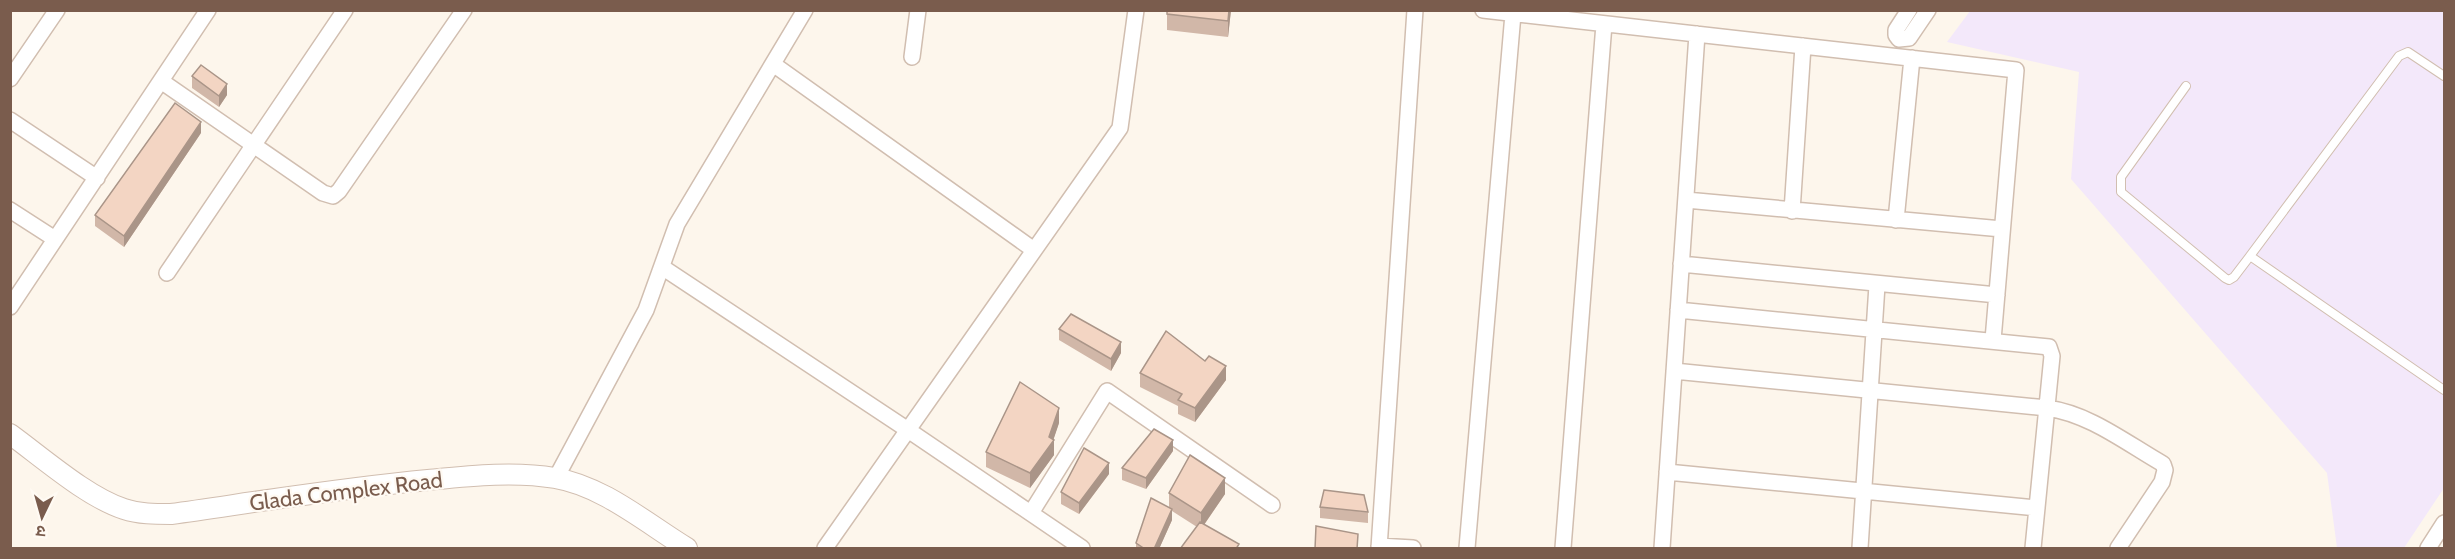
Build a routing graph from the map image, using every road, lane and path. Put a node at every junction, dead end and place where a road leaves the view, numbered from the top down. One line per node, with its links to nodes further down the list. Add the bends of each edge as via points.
1 (208, 10): 23 (street)
2 (345, 10): 26 (street)
3 (464, 10): 26 (street, via 333,196)
4 (805, 10): 20 (street)
5 (918, 10): 18 (street)
6 (1136, 10): 34 (street, via 1120,128)
7 (1415, 10): 58 (street)
8 (1483, 10): 12 (street)
9 (1909, 10): 15 (street, via 1896,30)
10 (1928, 10): 15 (street, via 1908,38)
11 (57, 11): 22 (street)
12 (1513, 14): 13 (street); 63 (street)
13 (1604, 24): 14 (street); 64 (street)
14 (1697, 34): 16 (street); 28 (street)
15 (1899, 39): 17 (street)
16 (1803, 46): 17 (street); 30 (street)
17 (1888, 55): 19 (street)
18 (912, 57)
19 (1912, 58): 31 (street); 32 (street, via 2016,70)
20 (773, 64): 34 (street); 37 (street, via 677,224)
21 (2445, 76): 35 (lane, via 2413,54 2403,52)
22 (10, 79)
23 (161, 81): 26 (street); 27 (street)
24 (2186, 86): 35 (lane, via 2121,177 2121,192 2225,278 2234,277)
25 (10, 120): 27 (street)
26 (254, 145): 38 (street)
27 (97, 177): 33 (street)
28 (1686, 200): 30 (street); 36 (street)
29 (10, 210): 33 (street)
30 (1792, 212): 31 (street)
31 (1896, 220): 32 (street)
32 (2002, 229): 40 (street)
33 (55, 240): 41 (street)
34 (1034, 250): 49 (street)
35 (2250, 256): 47 (lane)
36 (1681, 264): 39 (street); 42 (street)
37 (662, 267): 49 (street); 52 (street, via 646,310)
38 (167, 273)
39 (1877, 285): 40 (street); 43 (street)
40 (1997, 295): 44 (street)
41 (10, 307)
42 (1678, 310): 43 (street); 45 (street)
43 (1874, 329): 44 (street); 46 (street)
44 (1993, 340): 48 (street, via 2049,347 2052,356)
45 (1674, 371): 46 (street); 51 (street)
46 (1870, 390): 48 (street); 53 (street)
47 (2445, 390)
48 (2047, 408): 55 (street); 68 (street, via 2081,416 2163,464 2162,482)
49 (908, 430): 56 (street); 60 (street)
50 (10, 434): 52 (street, Glada Complex Road, via 104,500 145,513 171,514 465,477)
51 (1667, 472): 53 (street); 65 (street)
52 (556, 478): 59 (street, Glada Complex Road, via 620,505)
53 (1864, 490): 55 (street); 66 (street)
54 (1272, 505): 56 (street, via 1107,391)
55 (2037, 508): 67 (street)
56 (1030, 513): 61 (street)
57 (2445, 523): 69 (street)
58 (1379, 547): 62 (street)
59 (687, 549)
60 (825, 549)
61 (1082, 549)
62 (1413, 549)
63 (1467, 549)
64 (1563, 549)
65 (1662, 549)
66 (1860, 549)
67 (2033, 549)
68 (2118, 549)
69 (2428, 549)

